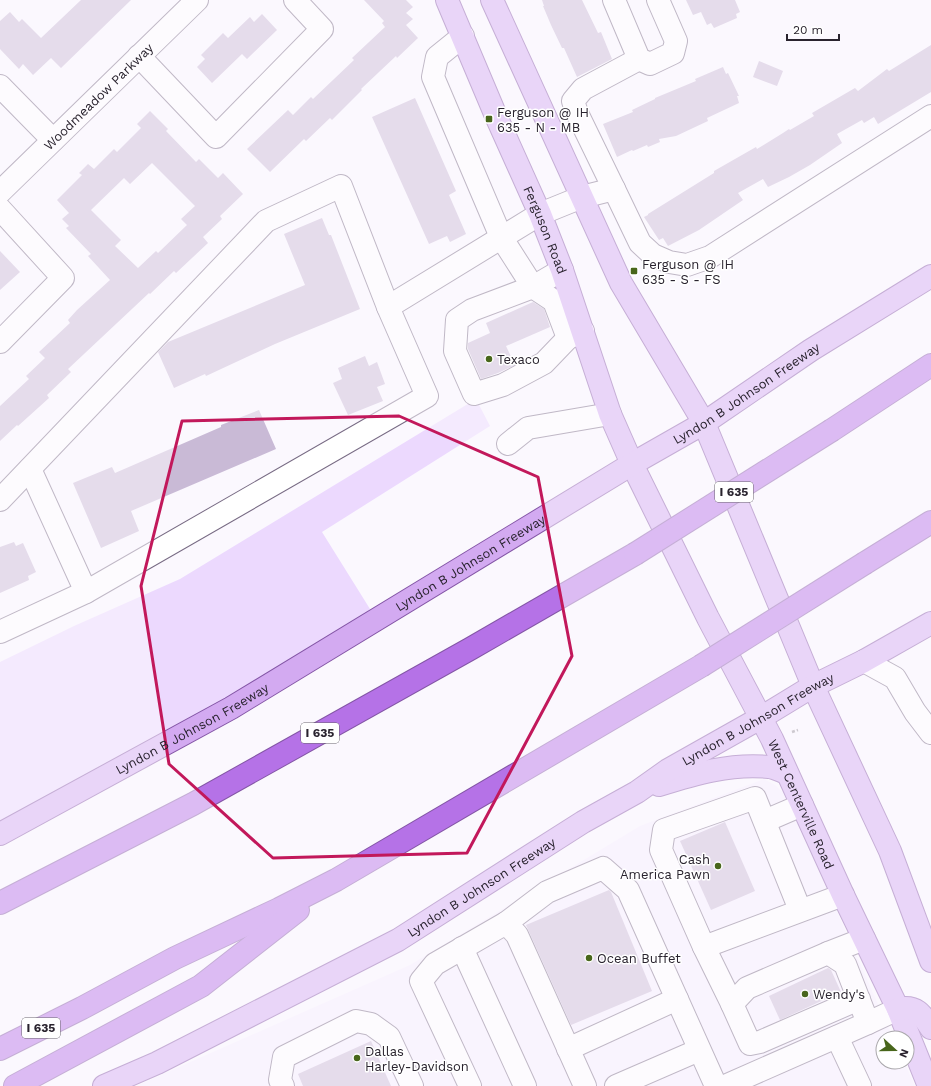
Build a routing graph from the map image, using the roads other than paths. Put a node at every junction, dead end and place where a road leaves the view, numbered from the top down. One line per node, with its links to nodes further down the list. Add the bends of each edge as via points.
1 (295, 0): 8 (street, via 322,29 216,137)
2 (447, 0): 7 (main road, Ferguson Road)
3 (492, 0): 15 (main road)
4 (614, 0): 9 (street)
5 (658, 0): 9 (street, via 676,41 673,53 650,64)
6 (194, 1): 8 (street, Woodmeadow Parkway)
7 (463, 36): 17 (main road, Ferguson Road); 18 (street, via 437,57 433,77)
8 (139, 56): 12 (street, Woodmeadow Parkway)
9 (639, 59): 13 (street, via 583,89 573,101)
10 (0, 86): 12 (street)
11 (931, 116): 13 (street, via 710,257 687,265 669,262 653,255 640,243)
12 (53, 140): 14 (street, Woodmeadow Parkway)
13 (614, 189): 15 (street)
14 (0, 192)
15 (582, 198): 17 (street); 27 (main road, via 622,283)
16 (0, 209): 24 (street, via 63,278)
17 (540, 214): 18 (street); 19 (main road, Ferguson Road)
18 (501, 237): 21 (street); 22 (street)
19 (562, 270): 21 (street); 23 (main road, Ferguson Road)
20 (931, 276): 27 (main road, Lyndon B Johnson Freeway, via 811,350)
21 (533, 288): 23 (street, via 554,301); 23 (street, via 472,310 458,320 456,351 474,394 504,385 544,363)
22 (388, 307): 30 (street, via 341,186 266,221); 33 (street, via 427,396)
23 (576, 335): 26 (main road, Ferguson Road)
24 (0, 342)
25 (931, 365): 47 (highway, I 635, bridge, via 635,554 470,650 193,804)
26 (610, 414): 28 (street, via 528,428); 29 (main road, Ferguson Road)
27 (704, 423): 29 (main road, Lyndon B Johnson Freeway); 37 (main road)
28 (508, 444)
29 (632, 464): 38 (main road, West Centerville Road, via 708,618); 44 (main road, Lyndon B Johnson Freeway, via 231,708)
30 (30, 469): 31 (street); 33 (street)
31 (0, 500)
32 (931, 522): 45 (highway, I 635, bridge, via 701,666)
33 (86, 592): 35 (street)
34 (931, 623): 36 (main road, Lyndon B Johnson Freeway)
35 (0, 632)
36 (864, 661): 37 (main road, Lyndon B Johnson Freeway); 39 (street, via 895,678)
37 (814, 686): 38 (main road, Lyndon B Johnson Freeway); 54 (main road, via 890,851)
38 (762, 717): 40 (main road, West Centerville Road); 41 (main road, Lyndon B Johnson Freeway, via 668,770)
39 (931, 733)
40 (787, 773): 41 (main road, via 770,767 736,766 700,773); 42 (main road, West Centerville Road)
41 (637, 792): 69 (main road, Lyndon B Johnson Freeway, via 583,822 398,940 157,1063)
42 (802, 805): 43 (street); 46 (main road, West Centerville Road)
43 (765, 821): 48 (street); 51 (street, via 755,798 664,830 661,850)
44 (0, 834)
45 (336, 880): 64 (highway, I 635, via 175,958); 68 (highway, via 201,986)
46 (843, 895): 48 (street); 50 (main road, West Centerville Road)
47 (0, 903)
48 (800, 910): 51 (street)
49 (506, 923): 52 (street); 55 (street, via 547,892 603,868 628,890); 65 (street, via 517,935)
50 (864, 939): 53 (street); 59 (main road, West Centerville Road)
51 (704, 947): 57 (street)
52 (462, 948): 72 (street, via 435,964 421,981); 73 (street)
53 (828, 953): 56 (street, via 845,964); 57 (street, via 746,988)
54 (931, 961)
55 (677, 999): 65 (street); 66 (street)
56 (859, 999): 58 (street); 60 (street)
57 (732, 1004): 63 (street)
58 (836, 1009): 62 (street); 63 (street)
59 (898, 1009): 60 (street); 61 (main road, via 911,1009 921,1013); 79 (main road, West Centerville Road)
60 (868, 1023): 62 (street)
61 (931, 1028)
62 (841, 1035): 67 (street); 78 (street)
63 (750, 1044): 67 (street)
64 (0, 1049)
65 (568, 1049): 74 (street)
66 (699, 1050): 75 (street); 76 (street)
67 (754, 1077): 77 (street)
68 (15, 1086)
69 (104, 1086)
70 (283, 1086): 71 (street, via 280,1080 284,1057 356,1021 371,1024 389,1037)
71 (412, 1086)
72 (470, 1086)
73 (525, 1086)
74 (585, 1086)
75 (616, 1086)
76 (716, 1086)
77 (725, 1086)
78 (860, 1086)
79 (929, 1086)

